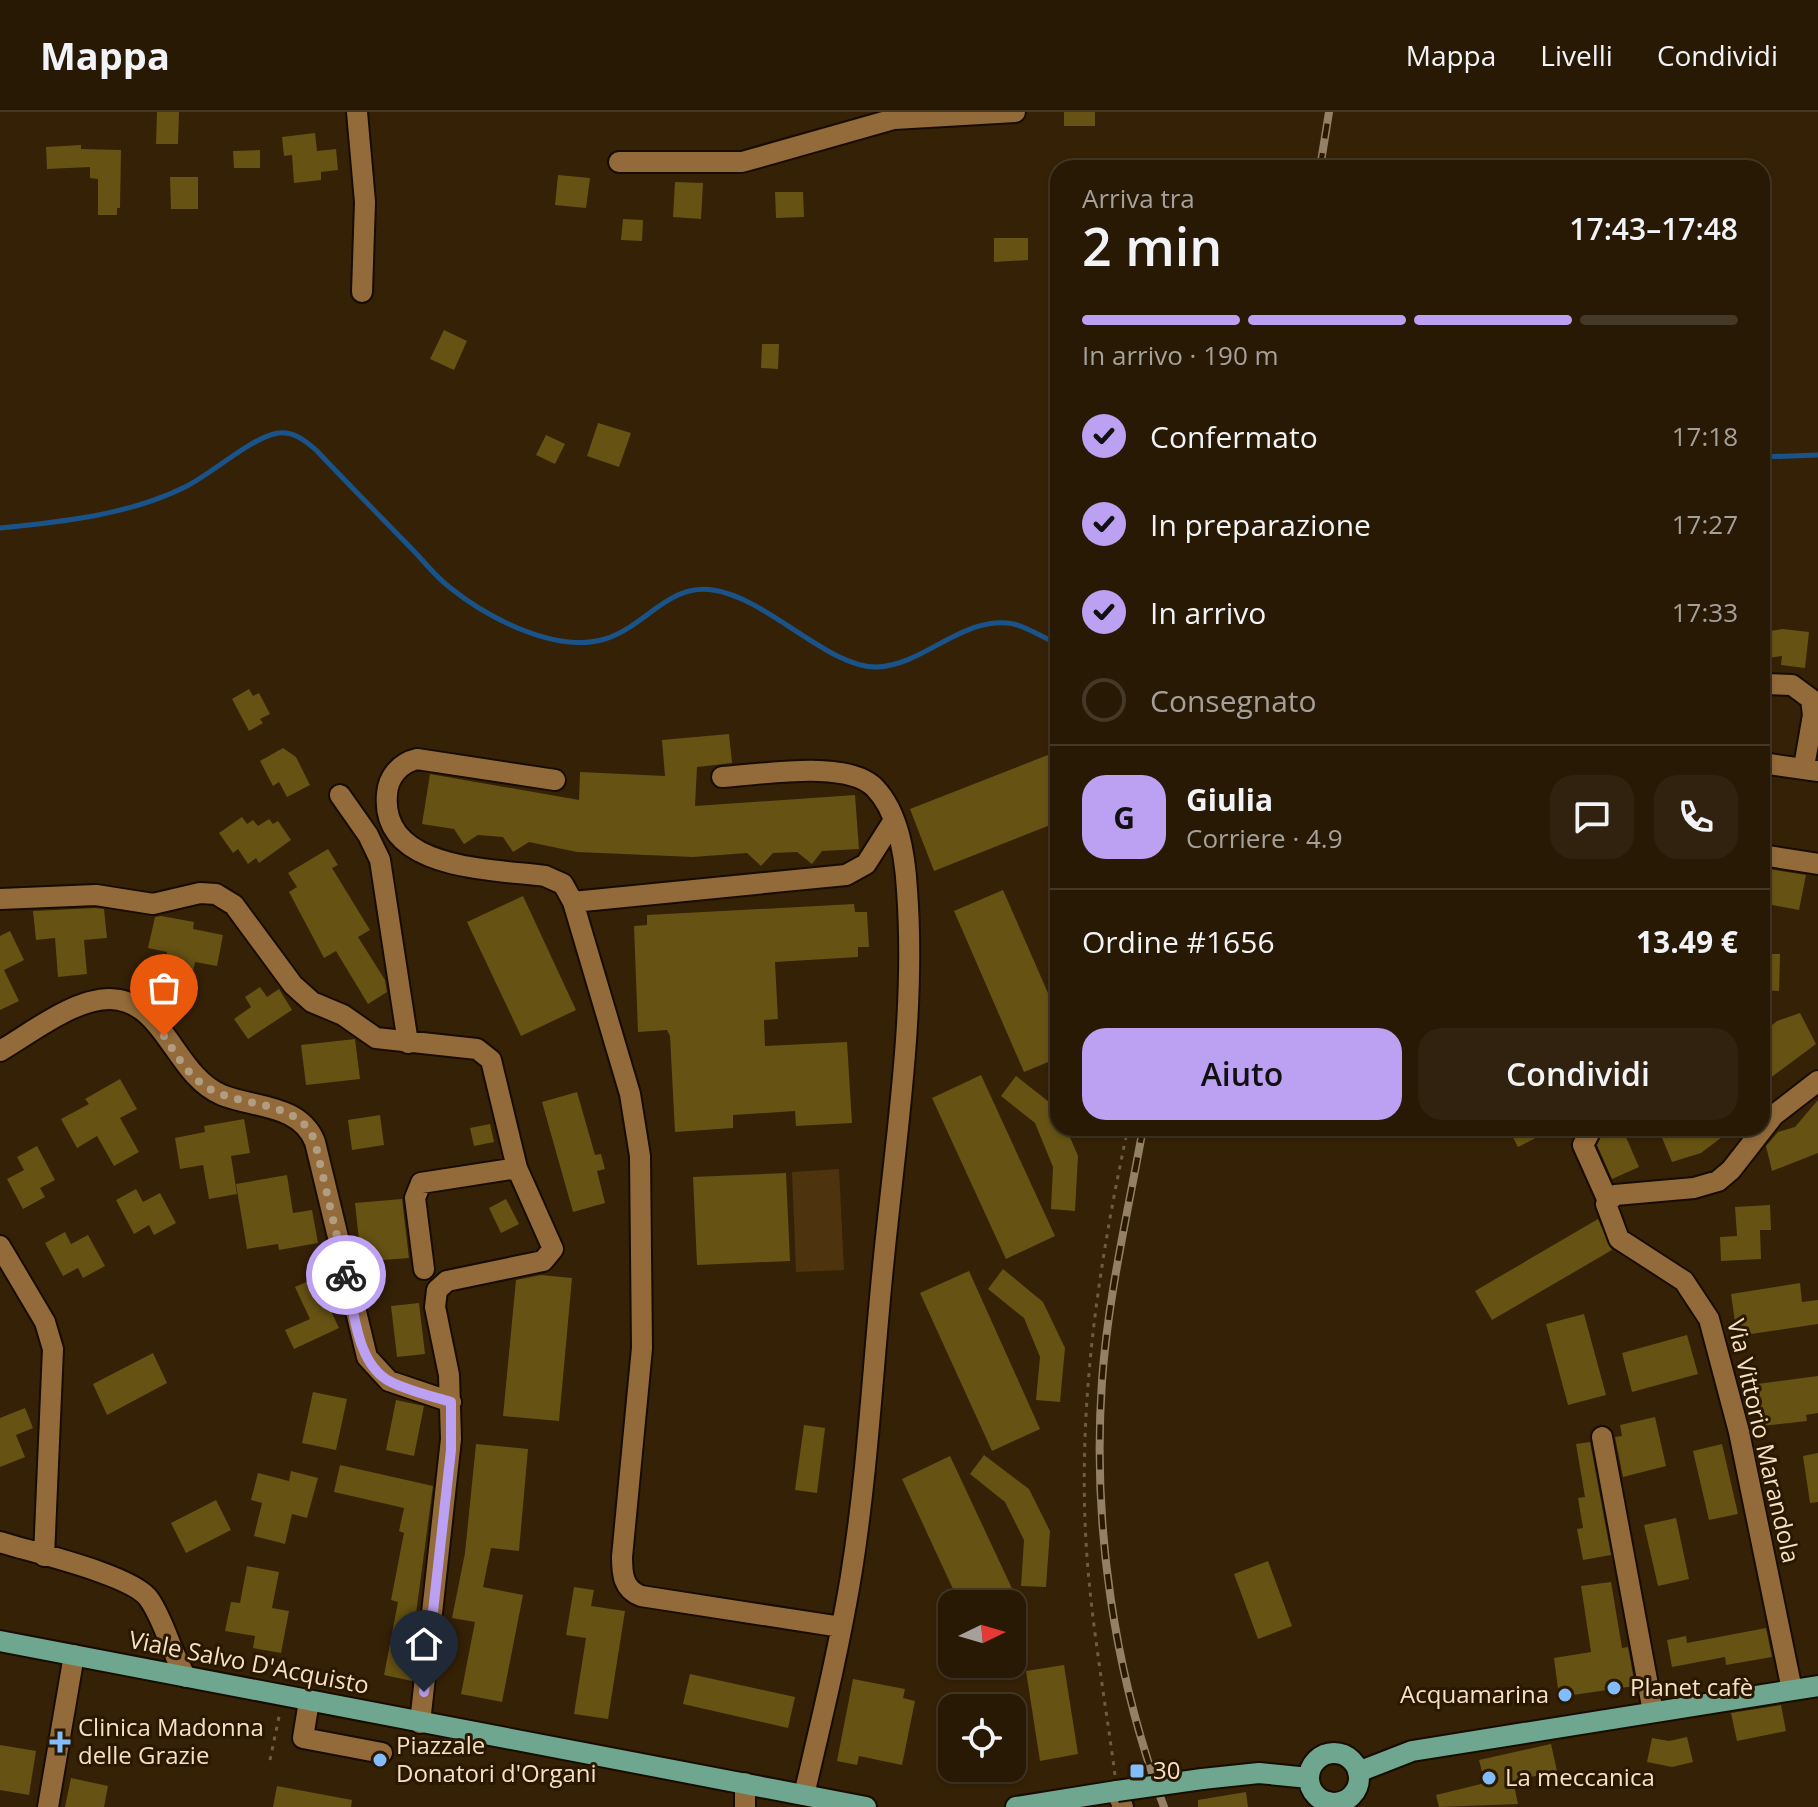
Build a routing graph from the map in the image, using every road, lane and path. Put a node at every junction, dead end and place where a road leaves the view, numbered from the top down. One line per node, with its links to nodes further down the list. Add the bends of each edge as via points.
1 (357, 112): 4 (street, via 365,202)
2 (1015, 112): 3 (street, via 878,122 752,161)
3 (619, 162)
4 (362, 292)
5 (1770, 684): 7 (street, via 1792,685 1811,699)
6 (1770, 764): 7 (street)
7 (1811, 769)
8 (722, 777): 11 (street, via 852,775 878,791)
9 (555, 780): 15 (street, via 417,759 392,777 387,808 402,839 429,858 545,876 563,884)
10 (340, 795): 16 (street, via 380,860)
11 (894, 820): 15 (street, via 866,864 846,875); 31 (street, via 907,892 904,1045 858,1529)
12 (1770, 856): 13 (street)
13 (1818, 864)
14 (0, 899): 16 (street, via 96,895 153,904 216,894 238,909 304,996 371,1036)
15 (573, 902): 31 (street, via 630,1094 640,1156 642,1348 624,1579 641,1596)
16 (408, 1043): 23 (street, via 477,1049 488,1056)
17 (0, 1051): 27 (street, via 76,1008 122,1001 151,1017 204,1085 297,1119 314,1138 370,1362 392,1383)
18 (1818, 1081): 19 (street)
19 (1770, 1120)
20 (1127, 1136): 47 (path, via 1095,1317 1084,1461 1089,1578)
21 (1588, 1136): 24 (street, Via Vittorio Marandola, via 1583,1145)
22 (1757, 1136): 24 (street, via 1722,1179 1694,1188 1619,1194)
23 (517, 1168): 26 (street, via 421,1183 415,1198); 27 (street, via 553,1249 543,1261 447,1281 437,1290 435,1307)
24 (1608, 1201): 36 (street, Via Vittorio Marandola, via 1619,1239 1684,1281 1709,1319 1739,1432)
25 (0, 1246): 30 (street, via 45,1322 53,1349)
26 (424, 1269)
27 (451, 1402): 39 (street, via 451,1450)
28 (1602, 1437): 38 (street)
29 (0, 1542): 30 (street)
30 (44, 1556): 34 (street, via 122,1580 145,1594)
31 (841, 1627): 46 (street)
32 (0, 1641): 33 (main road, Viale Salvo D'Acquisto)
33 (74, 1655): 34 (main road, Viale Salvo D'Acquisto); 49 (street)
34 (186, 1677): 37 (main road, Viale Salvo D'Acquisto)
35 (1818, 1686): 36 (main road)
36 (1792, 1690): 38 (main road)
37 (309, 1701): 39 (main road, Viale Salvo D'Acquisto); 41 (street, via 303,1738)
38 (1653, 1712): 43 (main road, via 1412,1751)
39 (420, 1723): 45 (main road, Viale Salvo D'Acquisto)
40 (276, 1729): 42 (path)
41 (382, 1753)
42 (270, 1760)
43 (1358, 1772): 44 (main road, via 1346,1756 1331,1753 1317,1760); 48 (main road, via 1351,1797)
44 (1309, 1778): 47 (main road, bridge, via 1259,1773 1202,1779); 48 (main road)
45 (745, 1783): 46 (main road, Viale Salvo D'Acquisto); 50 (street)
46 (804, 1795): 51 (main road, Viale Salvo D'Acquisto)
47 (1120, 1799): 52 (main road)
48 (1327, 1805)
49 (48, 1807)
50 (745, 1807)
51 (866, 1807)
52 (1016, 1807)

